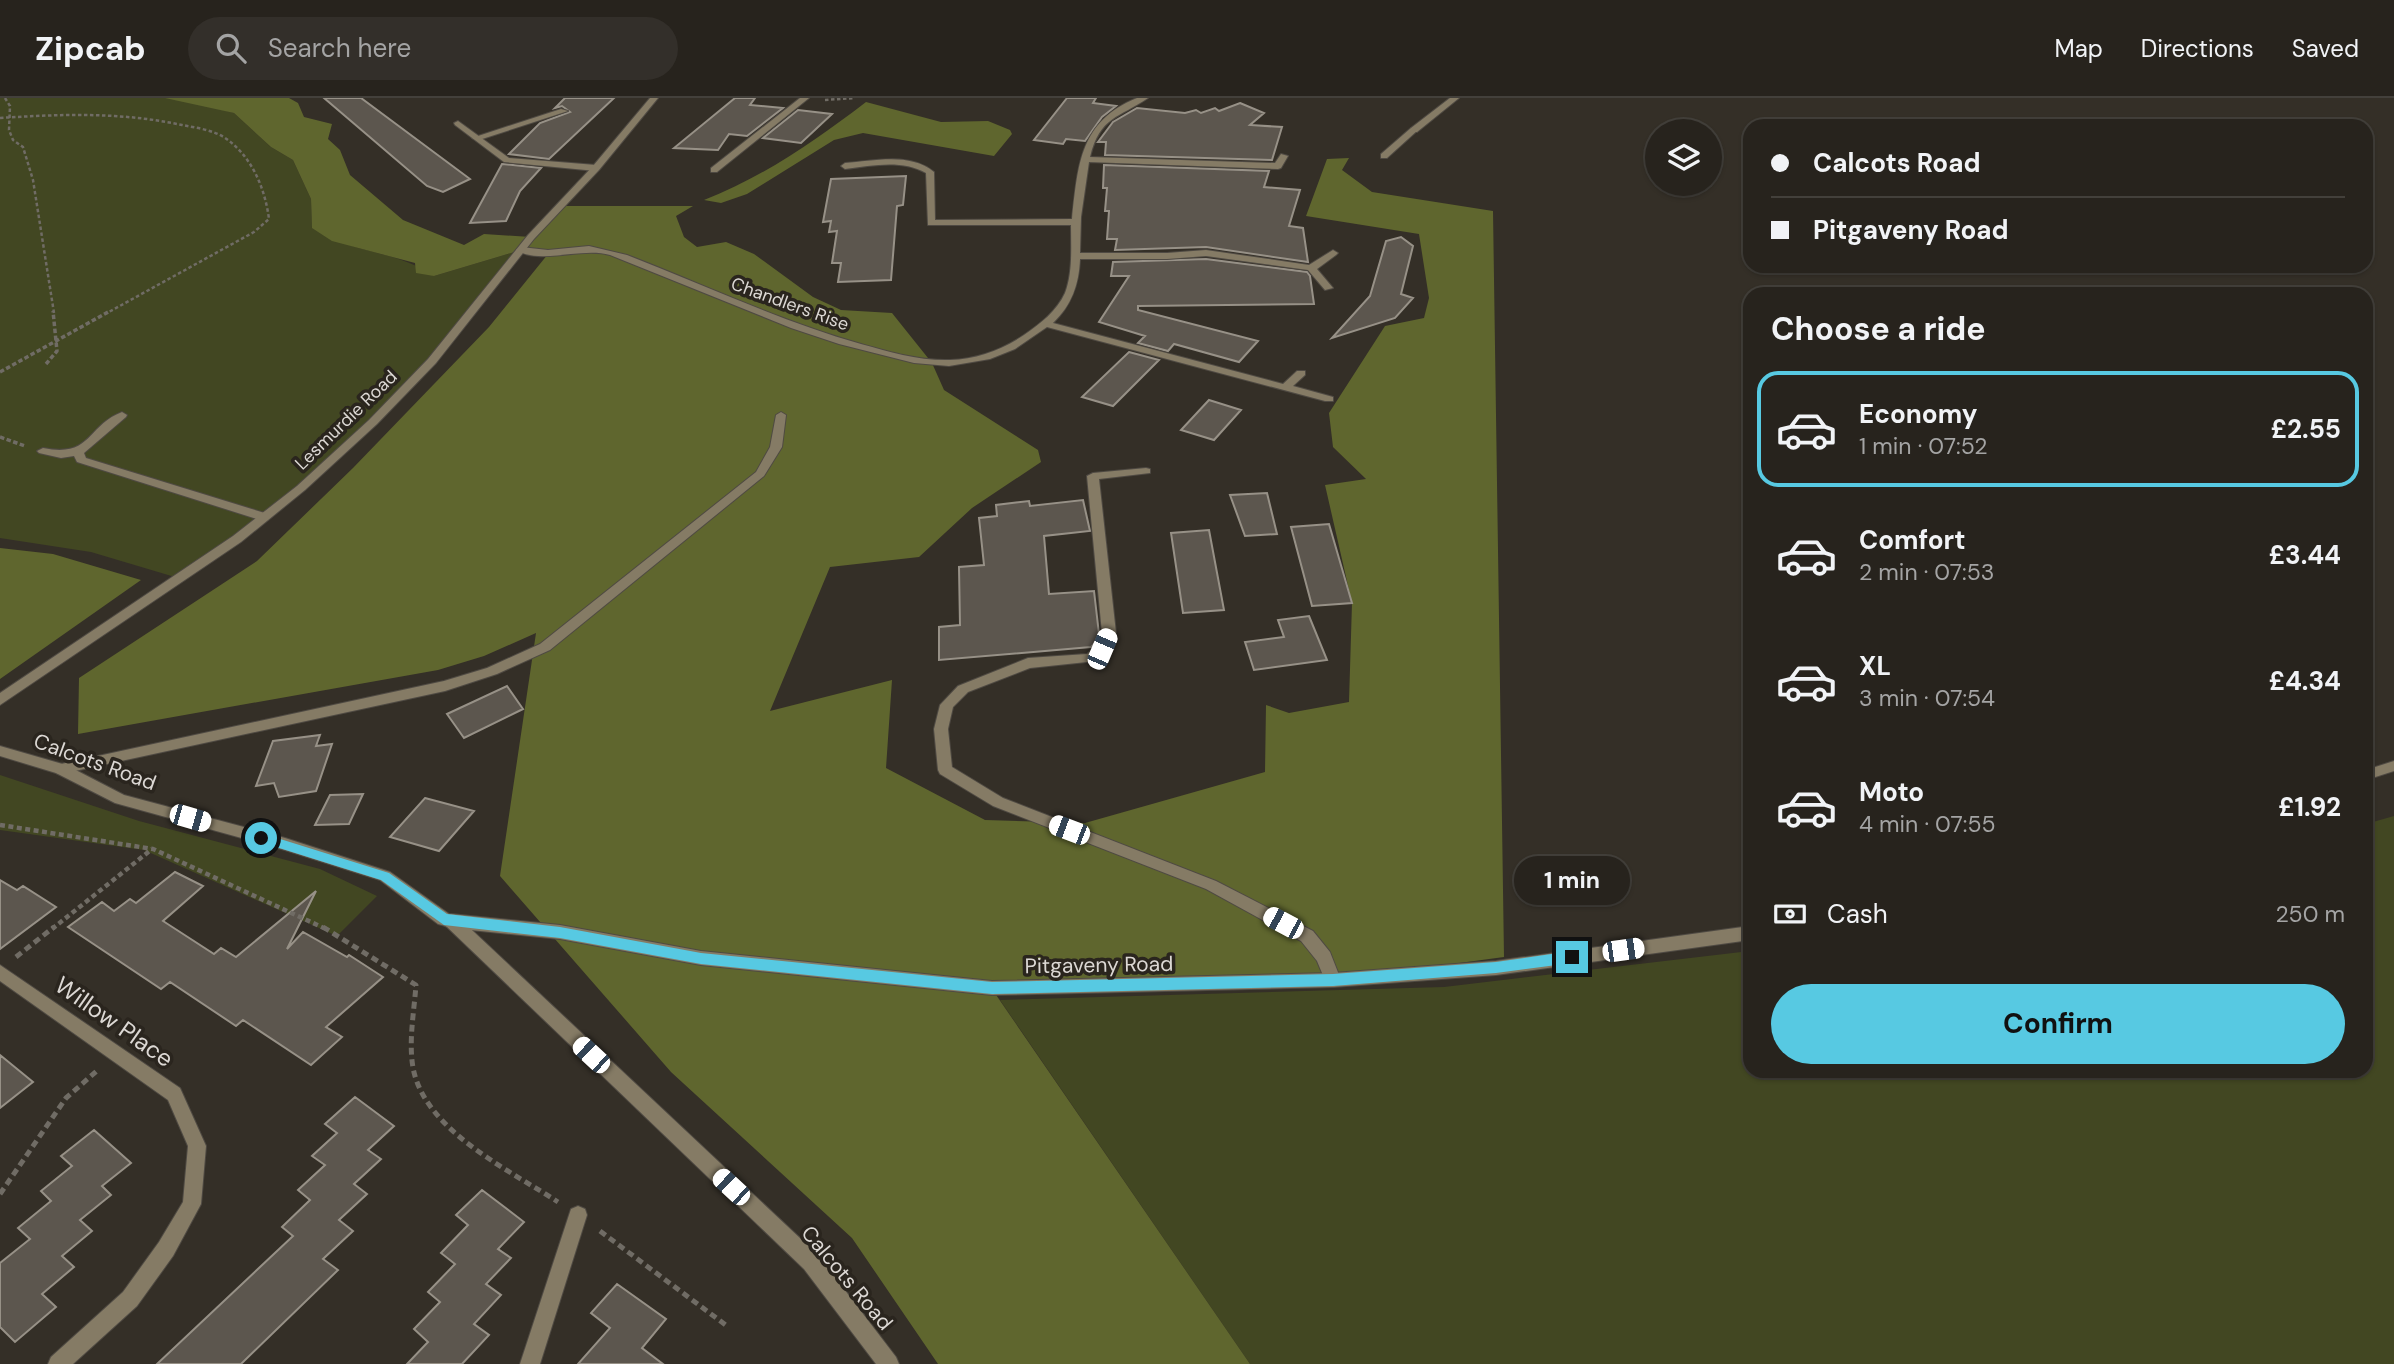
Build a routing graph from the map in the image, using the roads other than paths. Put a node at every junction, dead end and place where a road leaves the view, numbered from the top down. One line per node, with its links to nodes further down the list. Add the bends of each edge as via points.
1 (654, 98): 13 (street, Lesmurdie Road)
2 (804, 98): 14 (street)
3 (1144, 98): 10 (street, Chandlers Rise, via 1118,109 1098,126)
4 (1455, 98): 9 (street)
5 (564, 111): 7 (street)
6 (458, 123): 7 (street)
7 (476, 138): 13 (street, via 507,160)
8 (1284, 156): 12 (street)
9 (1384, 156)
10 (1085, 159): 12 (street); 16 (street, Chandlers Rise)
11 (845, 166): 16 (street, via 920,165 930,172 931,223)
12 (1278, 166): 15 (street)
13 (596, 168): 17 (street, Lesmurdie Road)
14 (714, 170)
15 (1284, 177)
16 (1076, 222): 19 (street, Chandlers Rise)
17 (521, 250): 22 (street, Chandlers Rise, via 594,249 778,321 852,345 932,363 992,355); 31 (street, Lesmurdie Road, via 415,378 364,430)
18 (1333, 253): 20 (street)
19 (1078, 256): 20 (street, via 1206,253); 22 (street, Chandlers Rise, via 1074,285)
20 (1311, 268): 21 (street)
21 (1328, 288)
22 (1046, 324): 24 (street)
23 (1301, 373): 24 (street)
24 (1286, 387): 25 (street)
25 (1329, 399)
26 (122, 415): 29 (street)
27 (781, 415): 35 (street, via 776,447 760,474 545,647 445,686)
28 (43, 451): 29 (street)
29 (78, 452): 31 (street, via 80,460)
30 (1146, 471): 40 (street, via 1093,476 1109,633 1102,649 1091,658 1028,663 963,689 947,705 941,729 945,770 998,802 1211,885 1307,936 1324,957)
31 (264, 517): 32 (street, Lesmurdie Road)
32 (0, 700)
33 (0, 751): 35 (street, Calcots Road)
34 (2394, 766): 36 (street)
35 (61, 769): 37 (street, Calcots Road, via 120,799 385,876)
36 (2373, 773)
37 (451, 921): 40 (street, Pitgaveny Road, via 560,932 701,958 992,988); 44 (street, Calcots Road, via 811,1262)
38 (1743, 934): 40 (street, Pitgaveny Road, via 1496,968)
39 (5, 966): 42 (street, Willow Place, via 174,1094 197,1146 192,1204 166,1249 130,1299)
40 (1333, 980)
41 (578, 1215): 43 (street)
42 (58, 1364)
43 (530, 1364)
44 (889, 1364)

